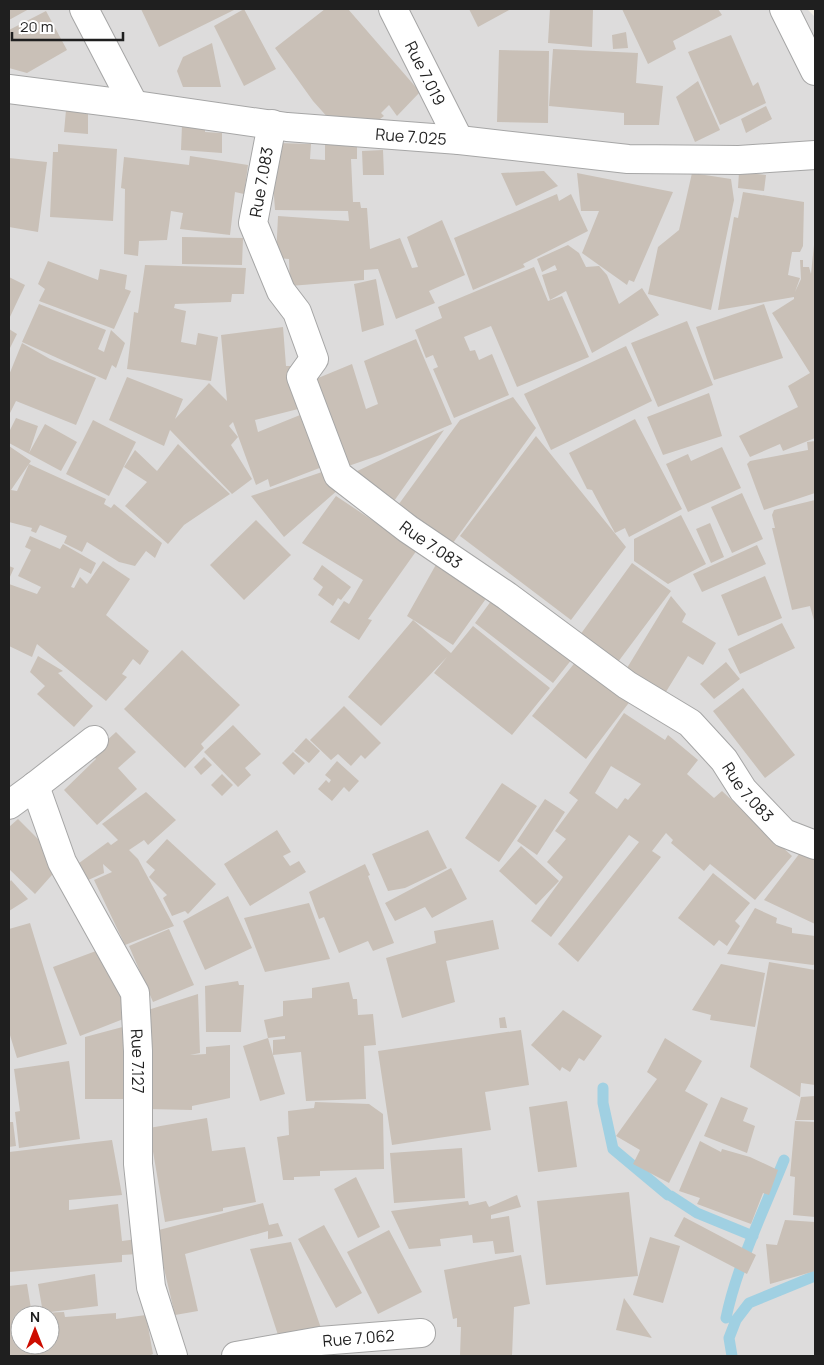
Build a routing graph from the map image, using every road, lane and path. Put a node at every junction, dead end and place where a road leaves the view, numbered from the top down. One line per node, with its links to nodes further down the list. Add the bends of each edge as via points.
1 (84, 9): 6 (street)
2 (393, 9): 8 (street, Rue 7.019)
3 (784, 9): 4 (street)
4 (815, 71)
5 (9, 89): 6 (street, Rue 7.025)
6 (134, 104): 7 (street, Rue 7.025)
7 (272, 124): 8 (street, Rue 7.025); 13 (street, Rue 7.083, via 253,223 281,291 297,312 314,359 301,377 338,476 627,685 690,723 784,834)
8 (459, 140): 9 (street, Rue 7.025, via 628,159 738,160)
9 (815, 155)
10 (94, 740): 11 (street)
11 (35, 786): 12 (street); 15 (street, Rue 7.127, via 62,862 135,992 138,1164 151,1287)
12 (9, 805)
13 (815, 845)
14 (422, 1333): 16 (street, Rue 7.062, via 320,1341)
15 (173, 1356)
16 (236, 1356)

